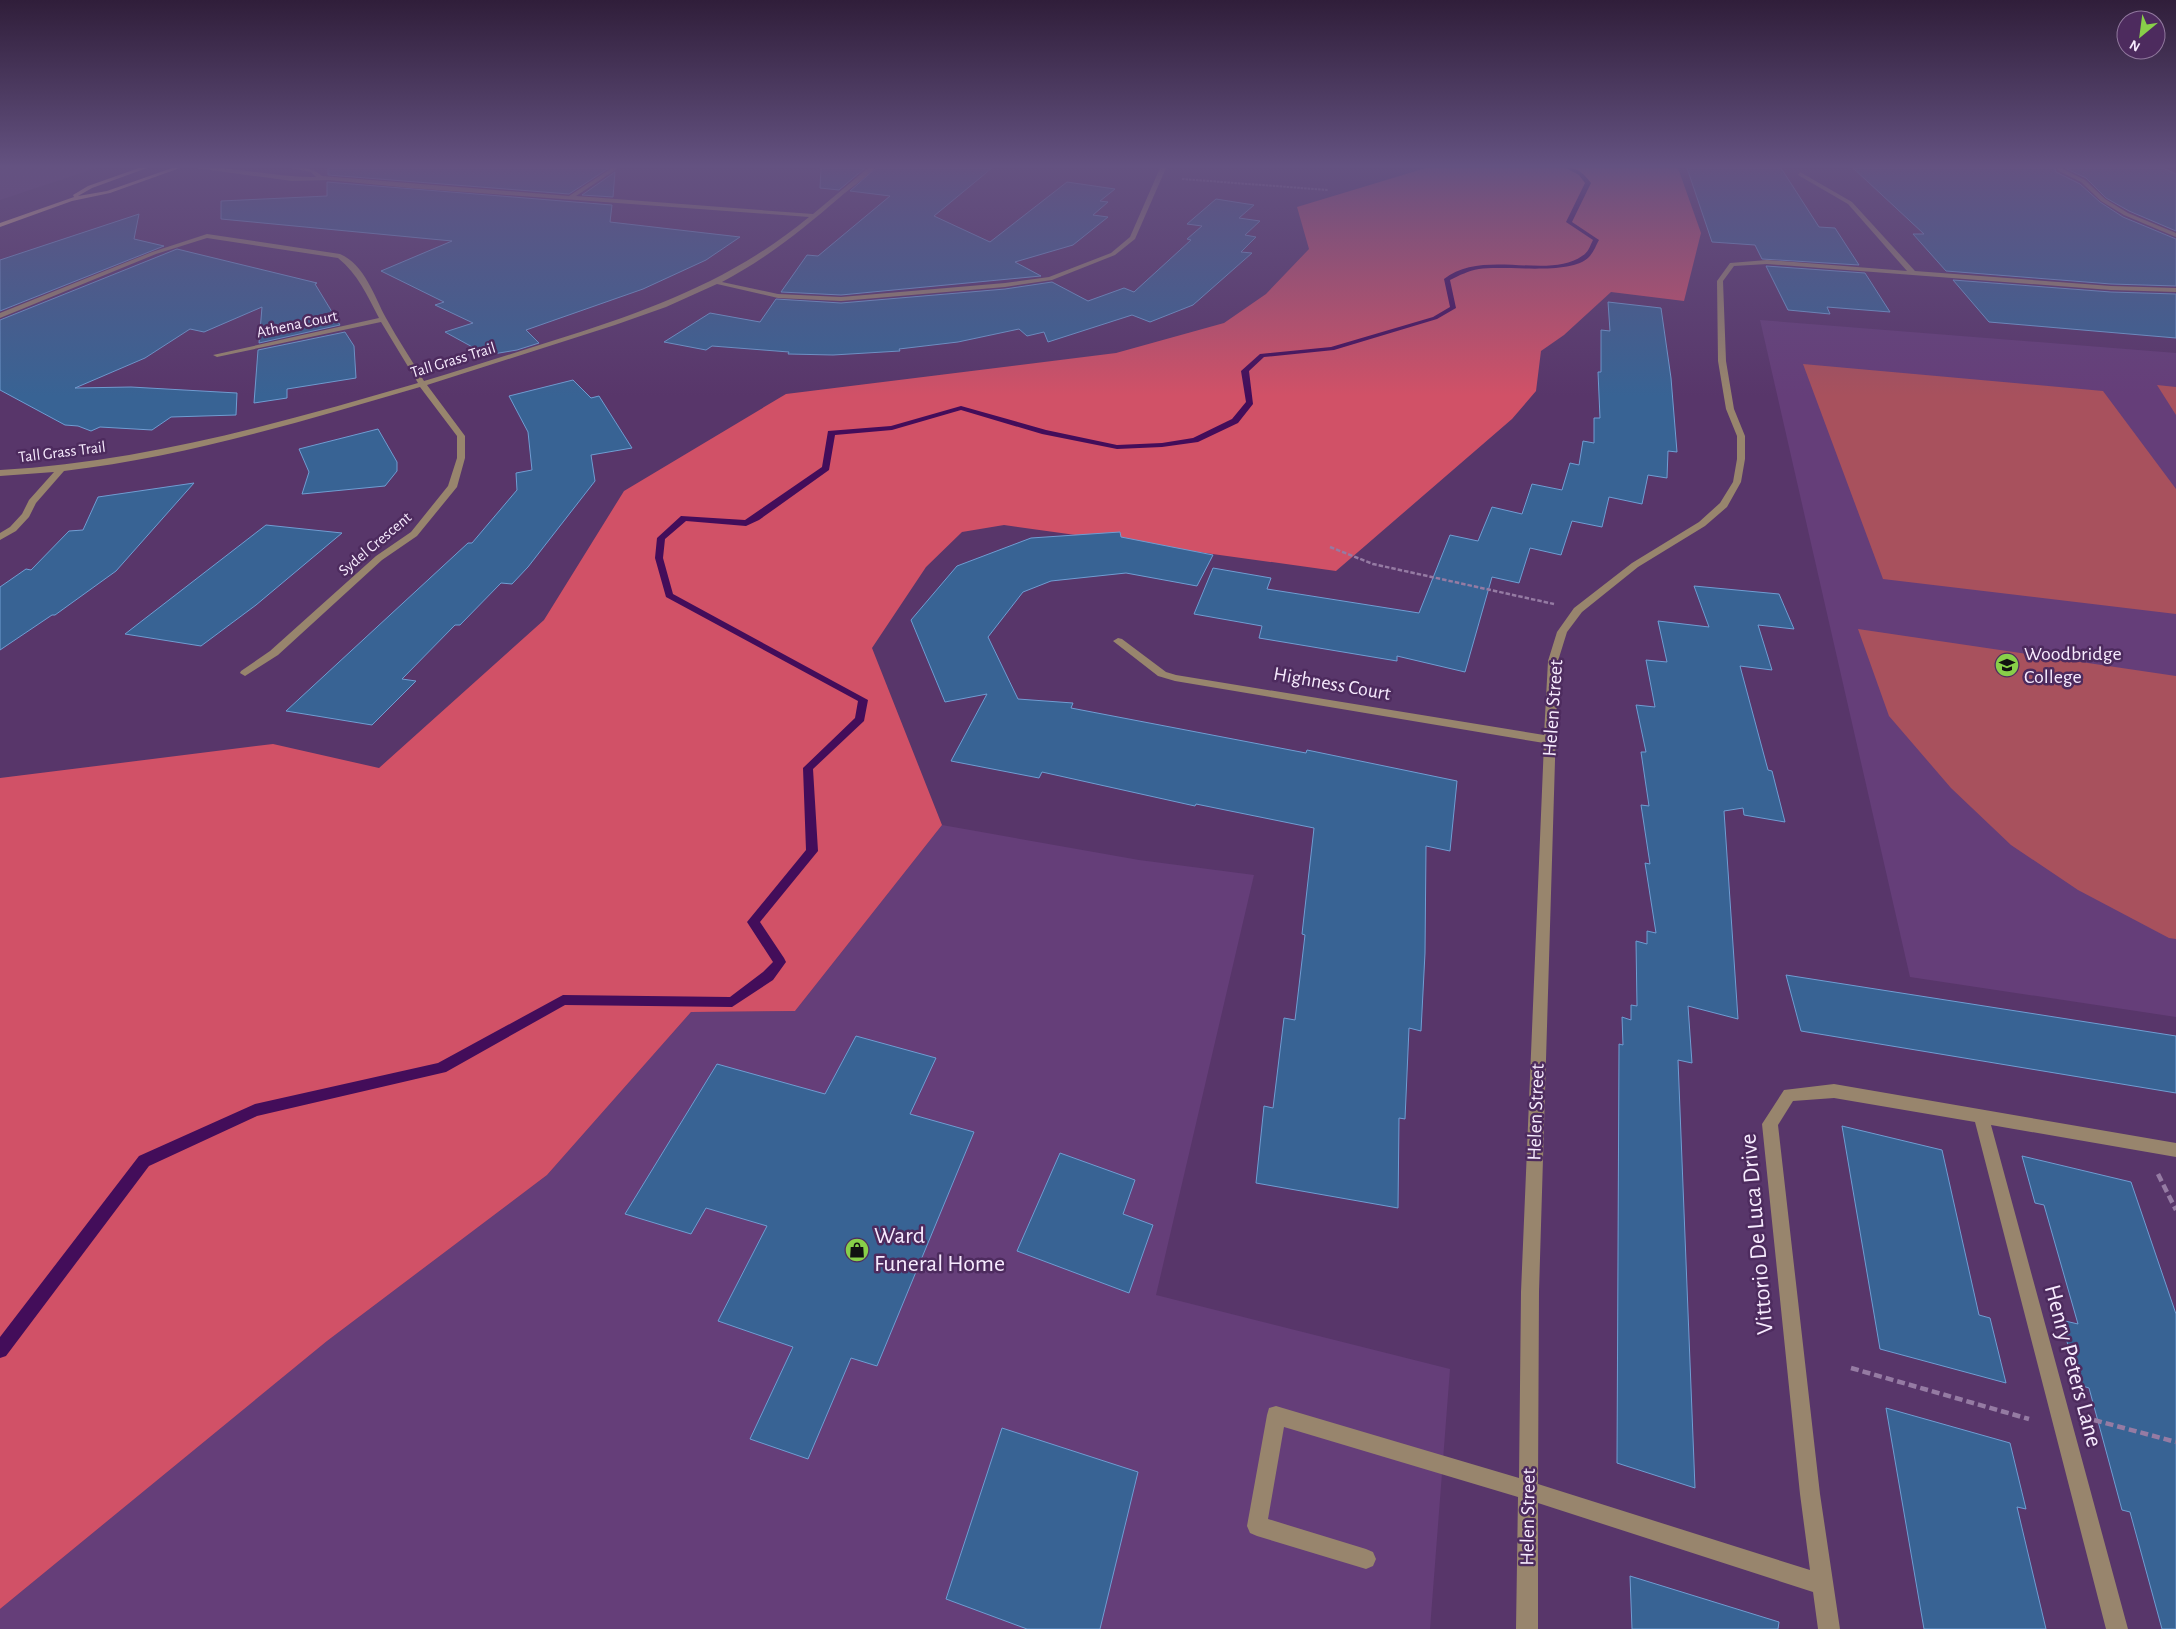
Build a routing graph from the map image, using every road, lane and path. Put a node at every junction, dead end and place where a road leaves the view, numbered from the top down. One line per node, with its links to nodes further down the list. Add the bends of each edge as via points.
1 (182, 244): 9 (street, Sydel Crescent)
2 (260, 244): 10 (street, Sydel Crescent, via 340,256 354,267 365,283)
3 (778, 244): 7 (street, Tall Grass Trail)
4 (1125, 244): 7 (street, via 1113,254 1050,279 995,286 841,299 778,296)
5 (1887, 244): 6 (street)
6 (1912, 272): 8 (street, Helen Street); 17 (street, Helen Street, via 1767,262 1732,264 1720,281 1722,361 1730,409 1741,436 1737,482 1724,505 1702,524 1635,565)
7 (714, 282): 12 (street, Tall Grass Trail, via 575,338)
8 (2176, 290)
9 (0, 316)
10 (383, 319): 11 (street, Athena Court); 12 (street, Sydel Crescent)
11 (217, 355)
12 (423, 385): 13 (street, Tall Grass Trail, via 235,437); 19 (street, Sydel Crescent, via 461,436 461,458 452,487 414,534 379,558 274,653)
13 (60, 470): 14 (street, Tall Grass Trail); 15 (street, via 32,502 26,515)
14 (0, 473)
15 (0, 538)
16 (1330, 547): 17 (path, via 1373,564)
17 (1578, 610): 20 (street, Helen Street, via 1562,632 1553,661)
18 (1118, 641): 20 (street, Highness Court, via 1162,674 1175,678)
19 (245, 672)
20 (1550, 740): 29 (street, Helen Street, via 1530,1282)
21 (1981, 1116): 22 (street, Vittorio De Luca Drive); 31 (street, Vittorio De Luca Drive, via 1834,1091 1789,1095 1770,1124); 34 (street, Henry Peters Lane)
22 (2176, 1150)
23 (2154, 1167): 24 (path)
24 (2176, 1210)
25 (1851, 1368): 26 (path)
26 (2030, 1419)
27 (2094, 1420): 28 (path)
28 (2176, 1442)
29 (1528, 1489): 30 (street, via 1276,1415 1256,1526); 31 (street); 32 (street, Helen Street)
30 (1366, 1560)
31 (1822, 1584): 33 (street, Vittorio De Luca Drive)
32 (1527, 1629)
33 (1829, 1629)
34 (2117, 1629)

